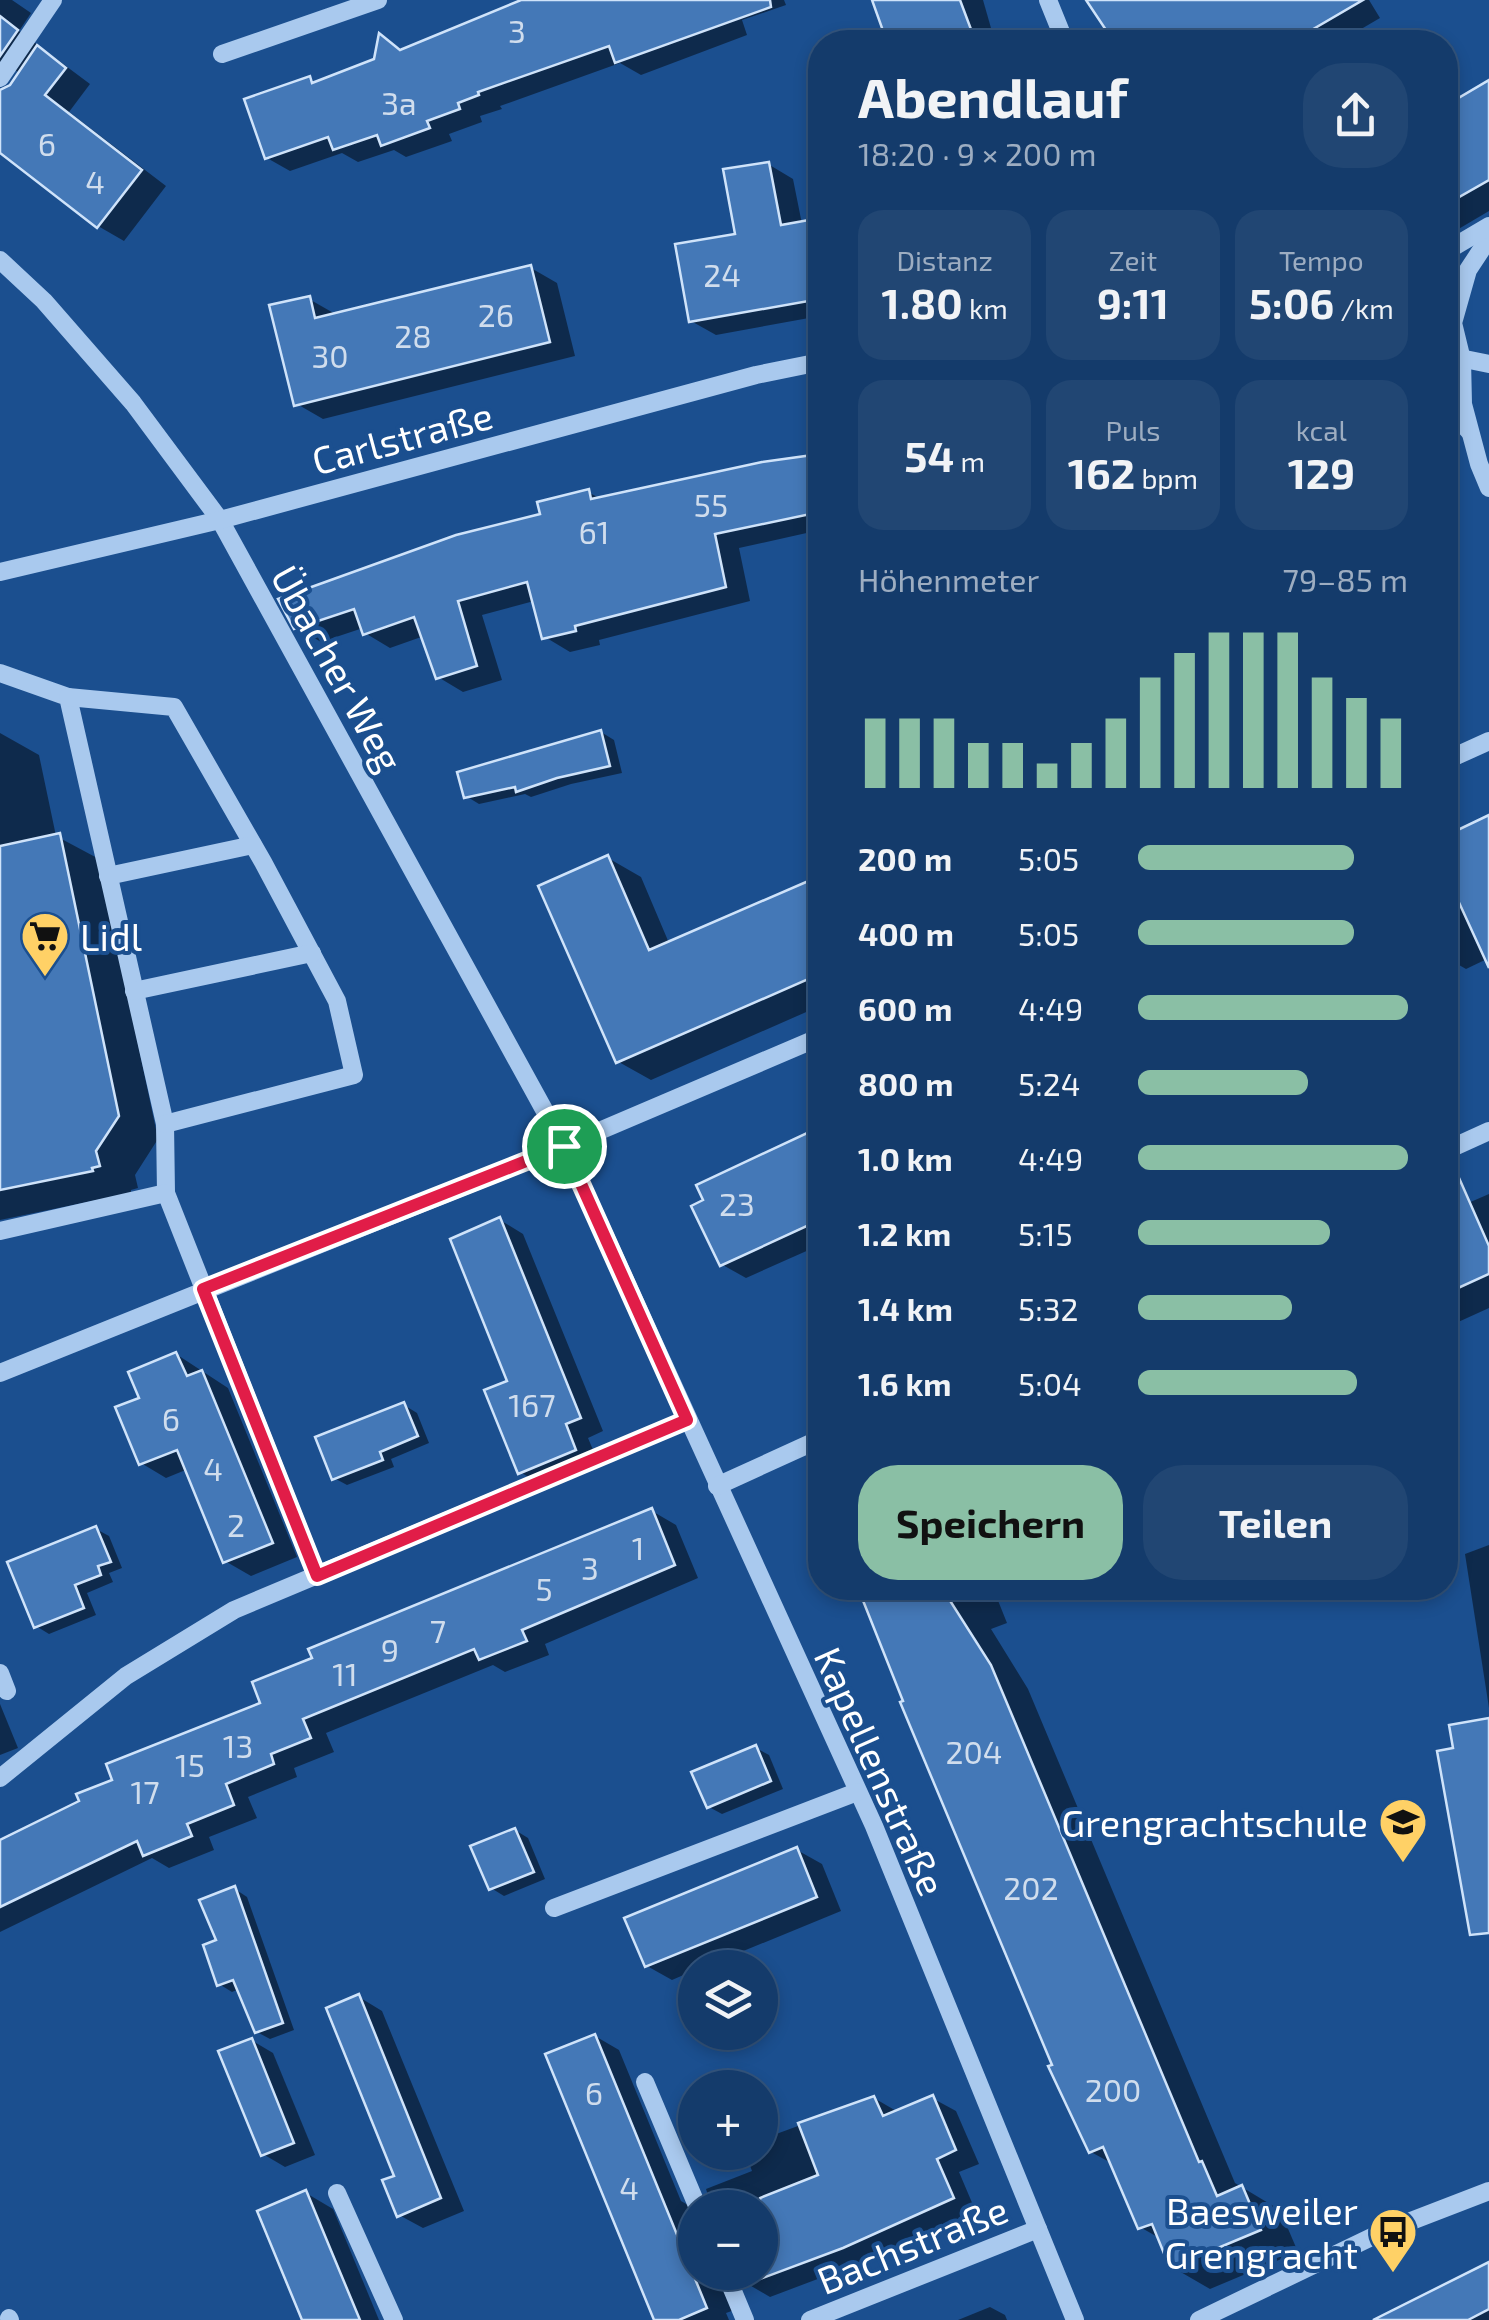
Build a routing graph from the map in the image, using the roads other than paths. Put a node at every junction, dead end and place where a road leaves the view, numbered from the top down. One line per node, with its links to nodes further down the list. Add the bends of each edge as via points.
1 (53, 0): 6 (street)
2 (378, 0): 5 (street)
3 (1048, 0): 4 (street)
4 (1061, 30)
5 (222, 54)
6 (0, 78)
7 (1489, 226): 9 (street)
8 (1489, 238): 11 (street)
9 (1458, 244)
10 (0, 260): 19 (street, Übacher Weg, via 133,402)
11 (1458, 299)
12 (1458, 359): 14 (street)
13 (808, 364): 19 (street, Carlstraße)
14 (1489, 364)
15 (1458, 376): 17 (street)
16 (1458, 419): 17 (street)
17 (1470, 431): 18 (street)
18 (1489, 488)
19 (220, 520): 20 (street, Carlstraße); 32 (street, Übacher Weg)
20 (0, 572)
21 (0, 672): 22 (street)
22 (68, 697): 25 (street, via 174,706); 26 (street)
23 (1489, 742): 24 (street)
24 (1458, 755)
25 (253, 845): 26 (street); 27 (street)
26 (108, 876): 28 (street)
27 (312, 954): 28 (street); 30 (street, via 338,1001 354,1075)
28 (134, 991): 30 (street)
29 (808, 1042): 32 (street)
30 (165, 1124): 34 (street)
31 (1489, 1131): 33 (street)
32 (564, 1146): 36 (street); 38 (street, Kapellenstraße)
33 (1458, 1146)
34 (166, 1193): 35 (street); 36 (street)
35 (0, 1231)
36 (203, 1289): 37 (street); 41 (street)
37 (0, 1372)
38 (687, 1420): 40 (street, Kapellenstraße); 41 (street)
39 (808, 1445): 40 (street)
40 (718, 1486): 43 (street, Kapellenstraße)
41 (317, 1576): 42 (street, via 234,1610 126,1676)
42 (0, 1778)
43 (858, 1792): 44 (street); 49 (street, Kapellenstraße)
44 (554, 1908)
45 (645, 2082): 46 (street)
46 (690, 2190)
47 (1489, 2191): 55 (street, via 1380,2233)
48 (338, 2194): 51 (street)
49 (1038, 2229): 53 (street, Bachstraße); 54 (street, Kapellenstraße)
50 (732, 2290): 52 (street)
51 (394, 2320)
52 (745, 2320)
53 (810, 2320)
54 (1075, 2320)
55 (1199, 2320)

